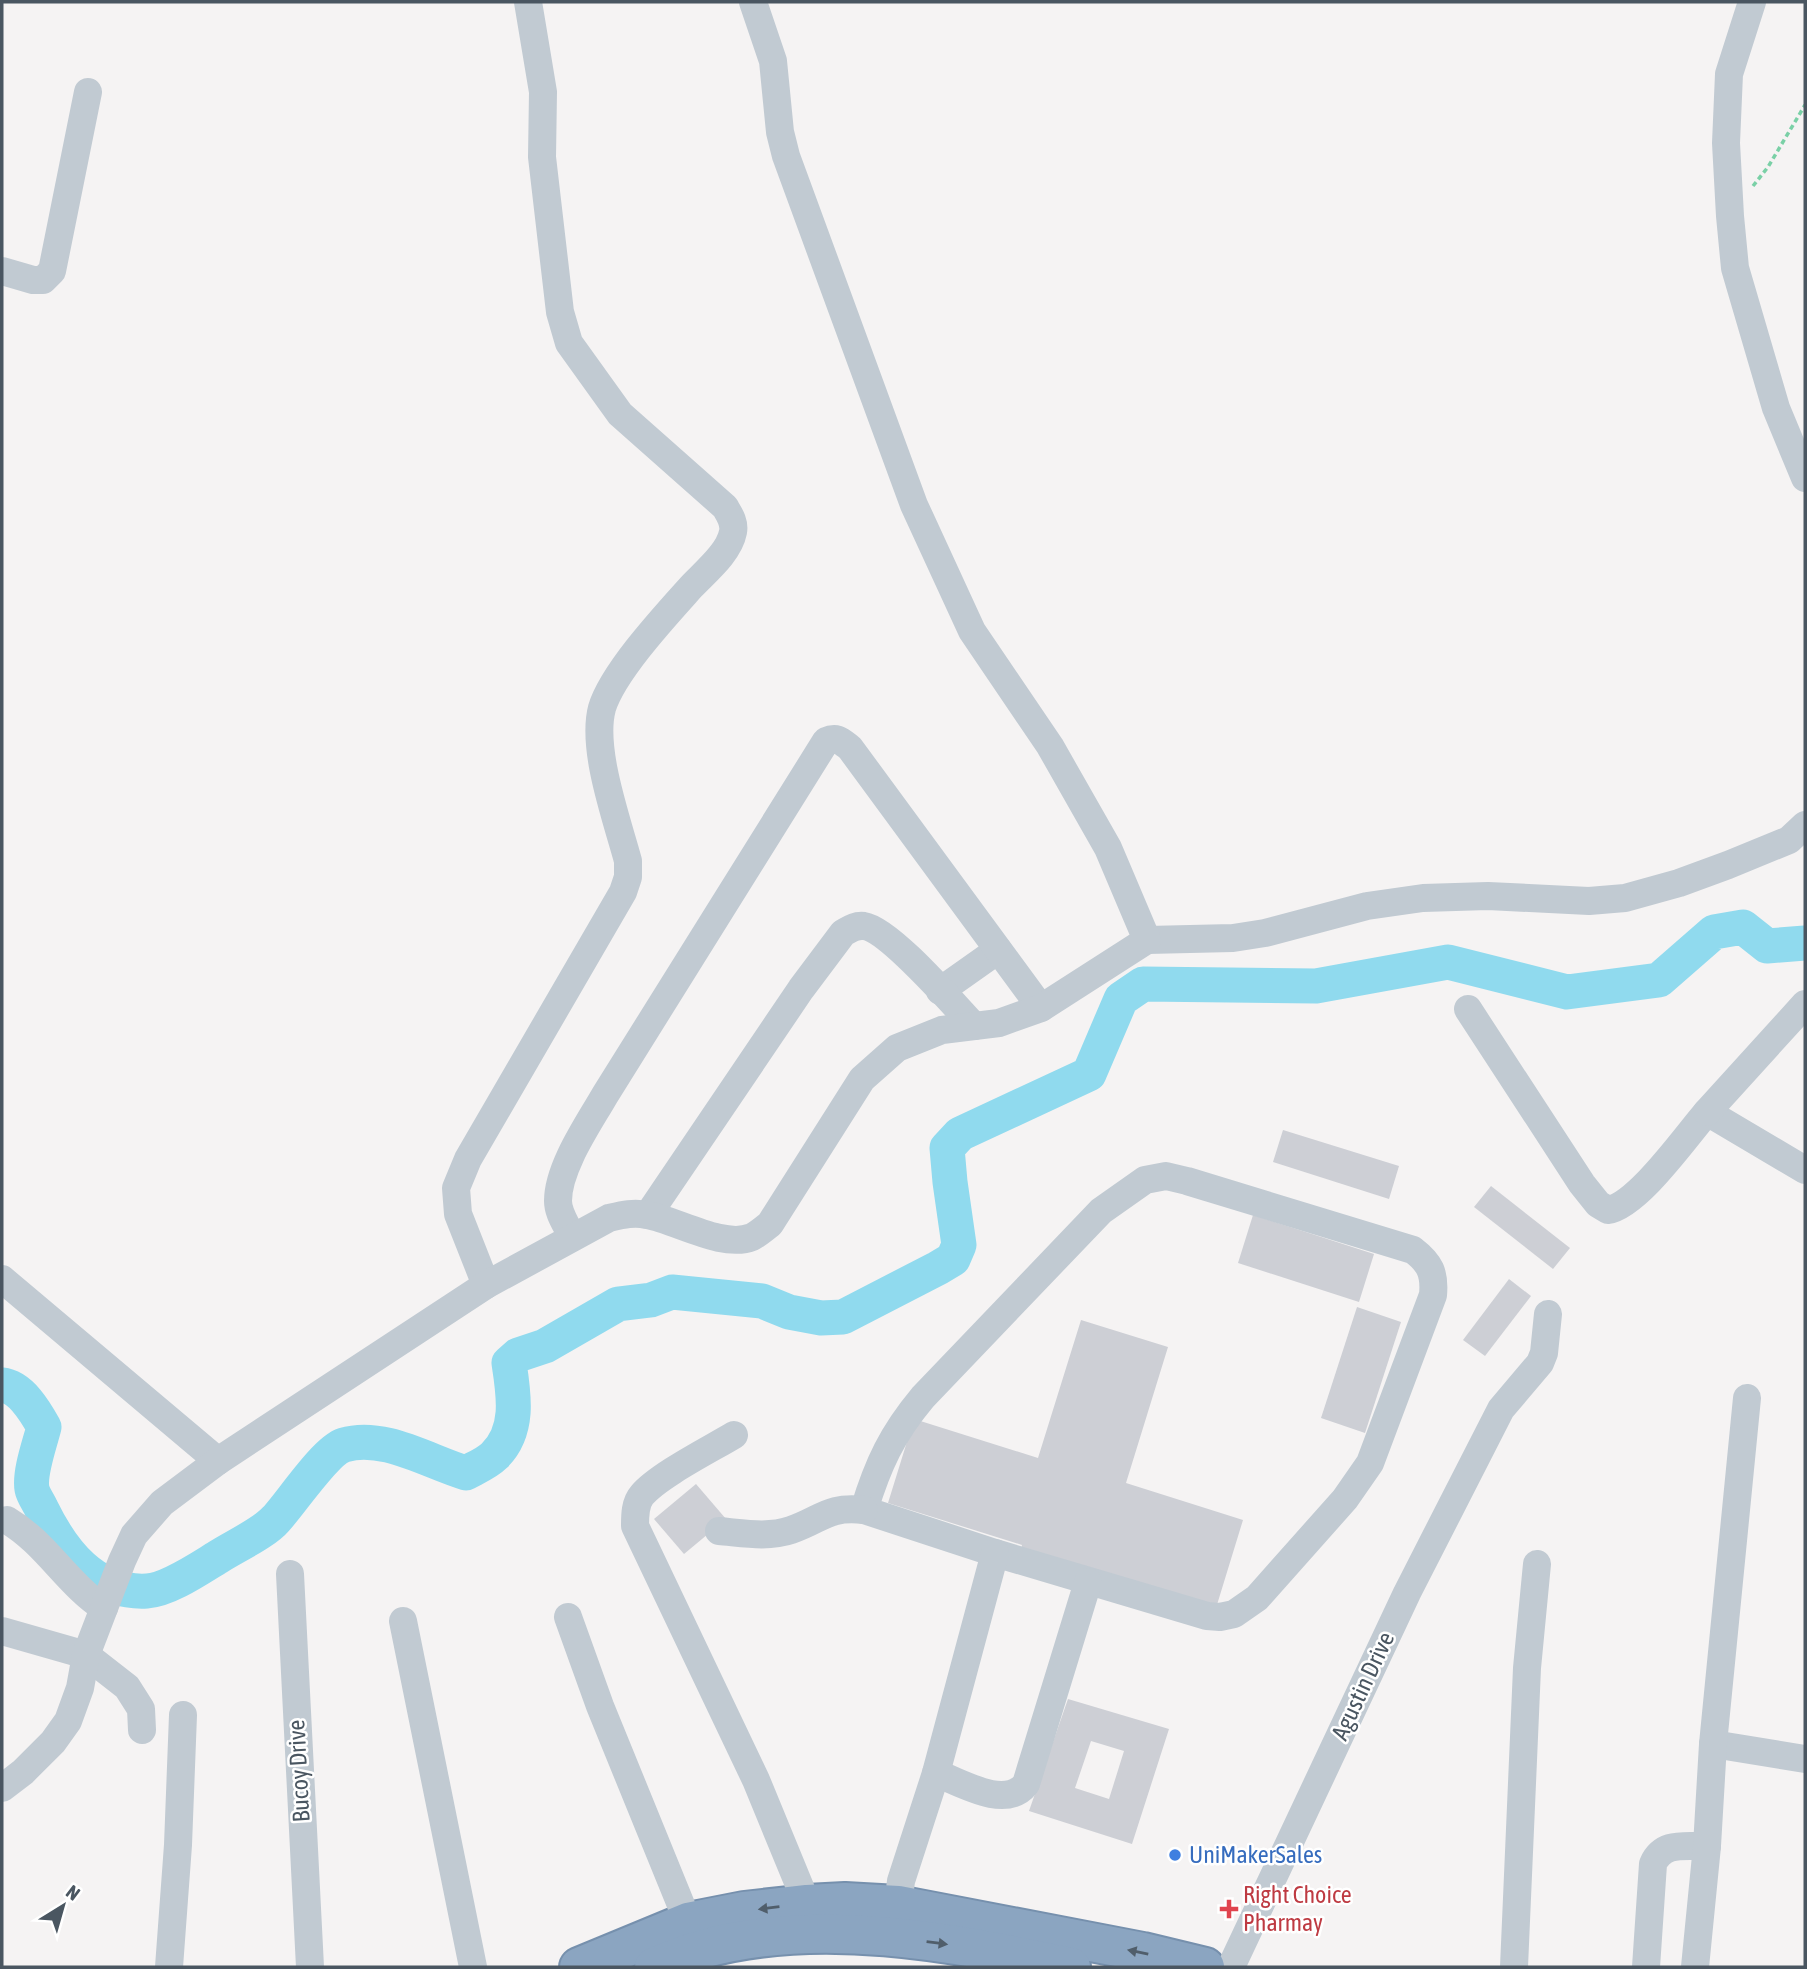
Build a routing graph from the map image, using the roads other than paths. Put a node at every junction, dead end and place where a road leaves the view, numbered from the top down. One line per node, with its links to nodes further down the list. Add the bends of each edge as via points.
1 (528, 2): 20 (street, via 543,92 542,156 560,312 569,343 620,414 725,507 733,531 714,562 618,675 602,709 604,768 628,877 468,1159 456,1188 458,1214)
2 (753, 2): 8 (street, via 773,61 786,156 915,505 972,631 1050,746 1108,848)
3 (1752, 2): 6 (street, via 1729,74 1726,143 1735,268 1776,408)
4 (88, 92): 5 (street, via 52,271 43,280)
5 (2, 271)
6 (1805, 478)
7 (1805, 825): 8 (street, via 1789,839 1740,860 1625,898 1423,898 1367,906 1265,933)
8 (1147, 940): 12 (street)
9 (998, 950): 10 (street); 12 (street); 18 (street, via 850,748 833,737 826,741 575,1147 558,1202)
10 (940, 991): 14 (street); 17 (street, via 874,930 862,926 843,933)
11 (1805, 1004): 15 (street)
12 (1041, 1008): 14 (street)
13 (1468, 1009): 15 (street, via 1582,1184 1598,1205 1608,1210 1634,1198)
14 (974, 1026): 17 (street, via 942,1030 897,1048 862,1079 770,1224 751,1237 704,1234)
15 (1707, 1112): 16 (street)
16 (1805, 1170)
17 (648, 1215): 18 (street, via 609,1218)
18 (572, 1237): 20 (street)
19 (2, 1279): 24 (street)
20 (486, 1285): 24 (street)
21 (1548, 1314): 54 (street, Agustin Drive, via 1540,1363 1501,1409 1407,1592)
22 (1747, 1398): 39 (street)
23 (734, 1435): 44 (street, via 640,1496 635,1526 756,1780)
24 (218, 1461): 32 (street, via 162,1503 134,1535)
25 (864, 1510): 27 (street, via 843,1507 773,1534); 28 (street); 31 (street, via 886,1447 923,1397 1101,1211 1144,1180 1167,1176 1187,1181 1413,1250 1425,1259 1432,1269 1433,1295 1370,1463 1345,1499 1257,1598 1234,1614 1207,1616)
26 (7, 1520): 32 (street, via 51,1556 88,1598)
27 (719, 1531)
28 (995, 1553): 31 (street); 41 (street)
29 (1537, 1564): 55 (street, via 1527,1668)
30 (290, 1574): 48 (street, Bucoy Drive)
31 (1088, 1582): 41 (street, via 1021,1791 997,1796)
32 (107, 1599): 36 (street)
33 (568, 1617): 46 (street)
34 (403, 1620): 49 (street)
35 (2, 1631): 36 (street)
36 (86, 1655): 38 (street, via 127,1687 141,1709); 42 (street, via 74,1707 61,1732)
37 (183, 1716): 47 (street)
38 (142, 1730)
39 (1713, 1744): 40 (street); 43 (street)
40 (1804, 1759)
41 (936, 1773): 45 (street, via 901,1881)
42 (2, 1788)
43 (1707, 1846): 56 (street, via 1664,1848 1657,1855); 57 (street)
44 (807, 1904): 45 (highway, via 845,1902); 46 (highway, one-way to 46)
45 (896, 1921): 51 (highway, via 739,1941); 52 (highway, one-way to 52, via 960,1945); 53 (highway, one-way to 45, via 1143,1952)
46 (688, 1922): 50 (highway)
47 (169, 1967)
48 (310, 1967)
49 (472, 1967)
50 (579, 1967)
51 (654, 1967)
52 (1071, 1967)
53 (1202, 1967)
54 (1231, 1967)
55 (1514, 1967)
56 (1646, 1967)
57 (1695, 1967)

